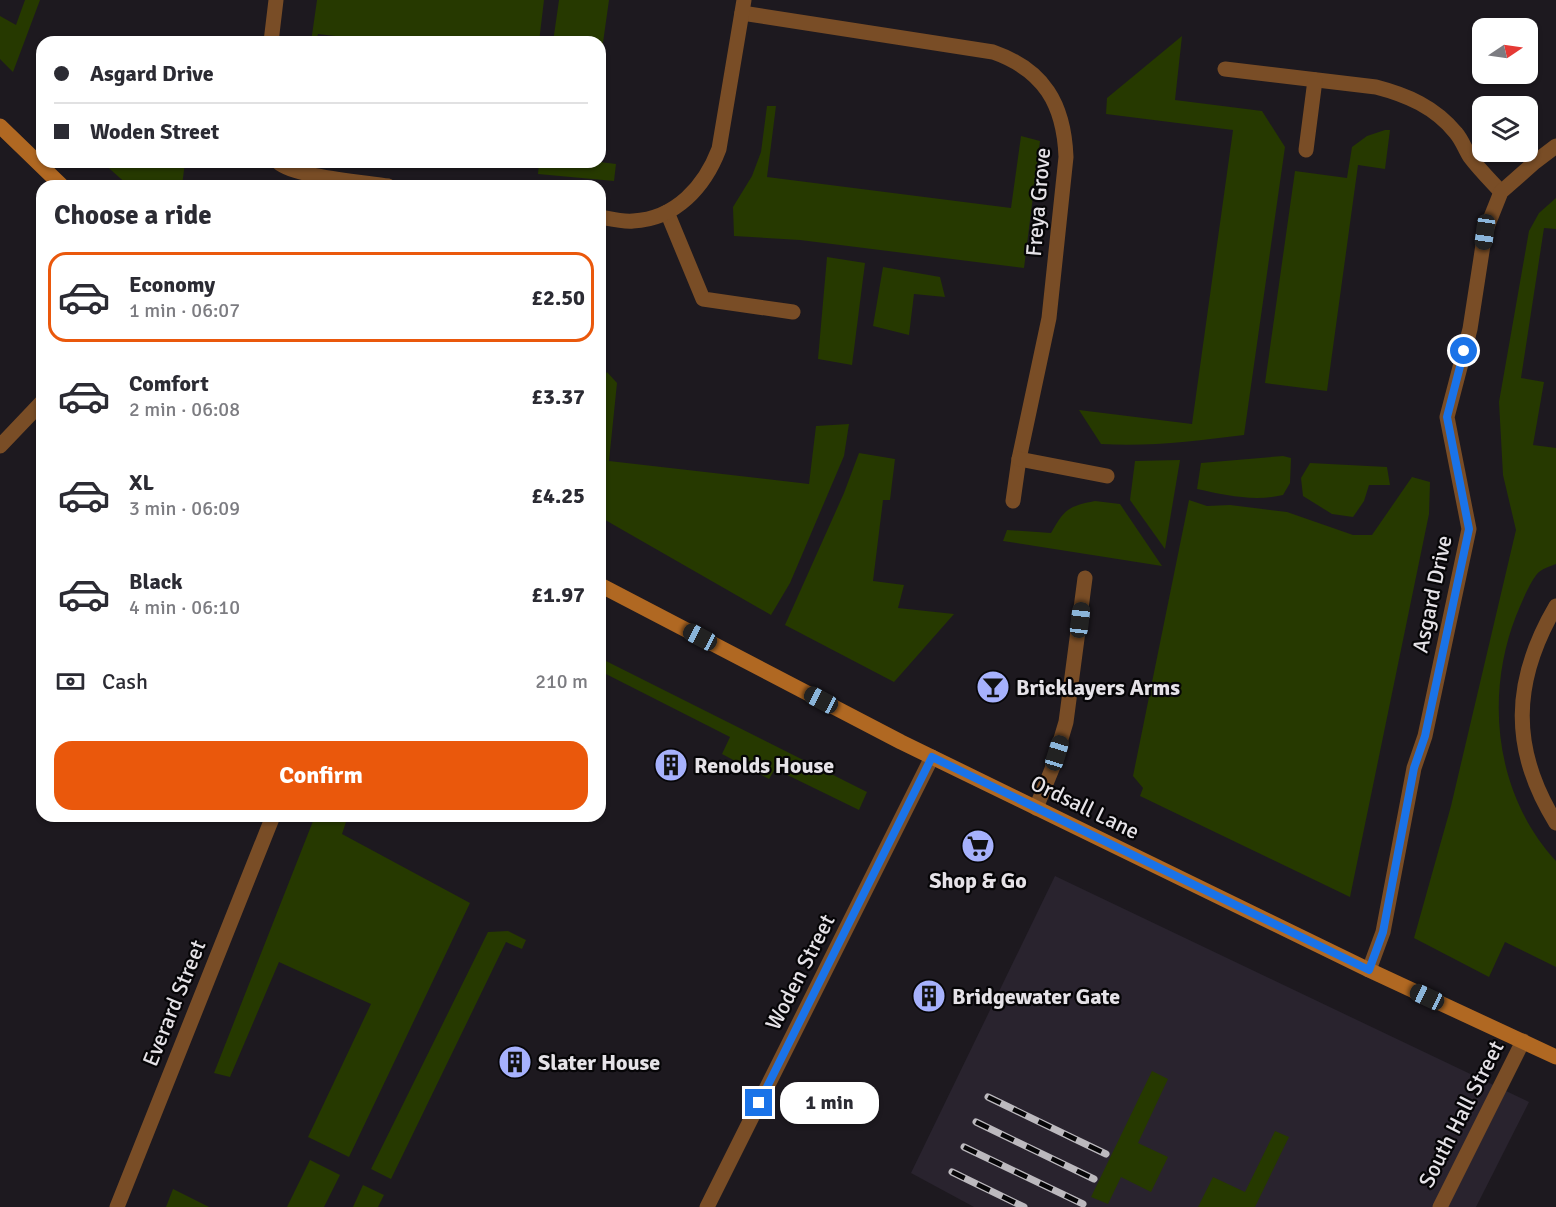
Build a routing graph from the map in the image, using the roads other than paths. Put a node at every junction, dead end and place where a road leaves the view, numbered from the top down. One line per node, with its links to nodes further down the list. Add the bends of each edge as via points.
1 (276, 0): 3 (street)
2 (743, 7): 15 (street, via 719,149 700,186); 20 (street, Freya Grove, via 993,52 1026,67 1050,96 1065,132 1066,157 1049,318)
3 (272, 36)
4 (1225, 69): 5 (street)
5 (1315, 80): 8 (street); 14 (street, via 1397,92 1436,112)
6 (0, 126): 9 (main road)
7 (1556, 146): 14 (street, Asgard Drive)
8 (1306, 150)
9 (36, 161)
10 (43, 168): 12 (main road)
11 (284, 168): 13 (street)
12 (56, 180)
13 (350, 180)
14 (1501, 192): 30 (street, Asgard Drive, via 1485,232 1470,329 1447,417 1469,529 1425,736 1414,768 1383,932)
15 (667, 212): 16 (street, via 632,221); 17 (street, via 703,299)
16 (606, 218)
17 (793, 312)
18 (36, 408): 19 (street)
19 (0, 446)
20 (1019, 459): 21 (street); 22 (street, Freya Grove)
21 (1107, 476)
22 (1013, 501)
23 (1085, 578): 27 (street, via 1066,722)
24 (606, 588): 26 (main road, Ordsall Lane)
25 (1556, 606): 29 (street, via 1532,653 1522,701 1523,737 1530,772)
26 (932, 757): 27 (main road, Ordsall Lane); 34 (street, Woden Street)
27 (1036, 808): 30 (main road, Ordsall Lane)
28 (271, 822): 33 (street, Everard Street)
29 (1556, 823)
30 (1369, 970): 31 (main road, Ordsall Lane)
31 (1523, 1041): 32 (main road, Ordsall Lane); 35 (street, South Hall Street)
32 (1556, 1057)
33 (117, 1207)
34 (707, 1207)
35 (1440, 1207)

